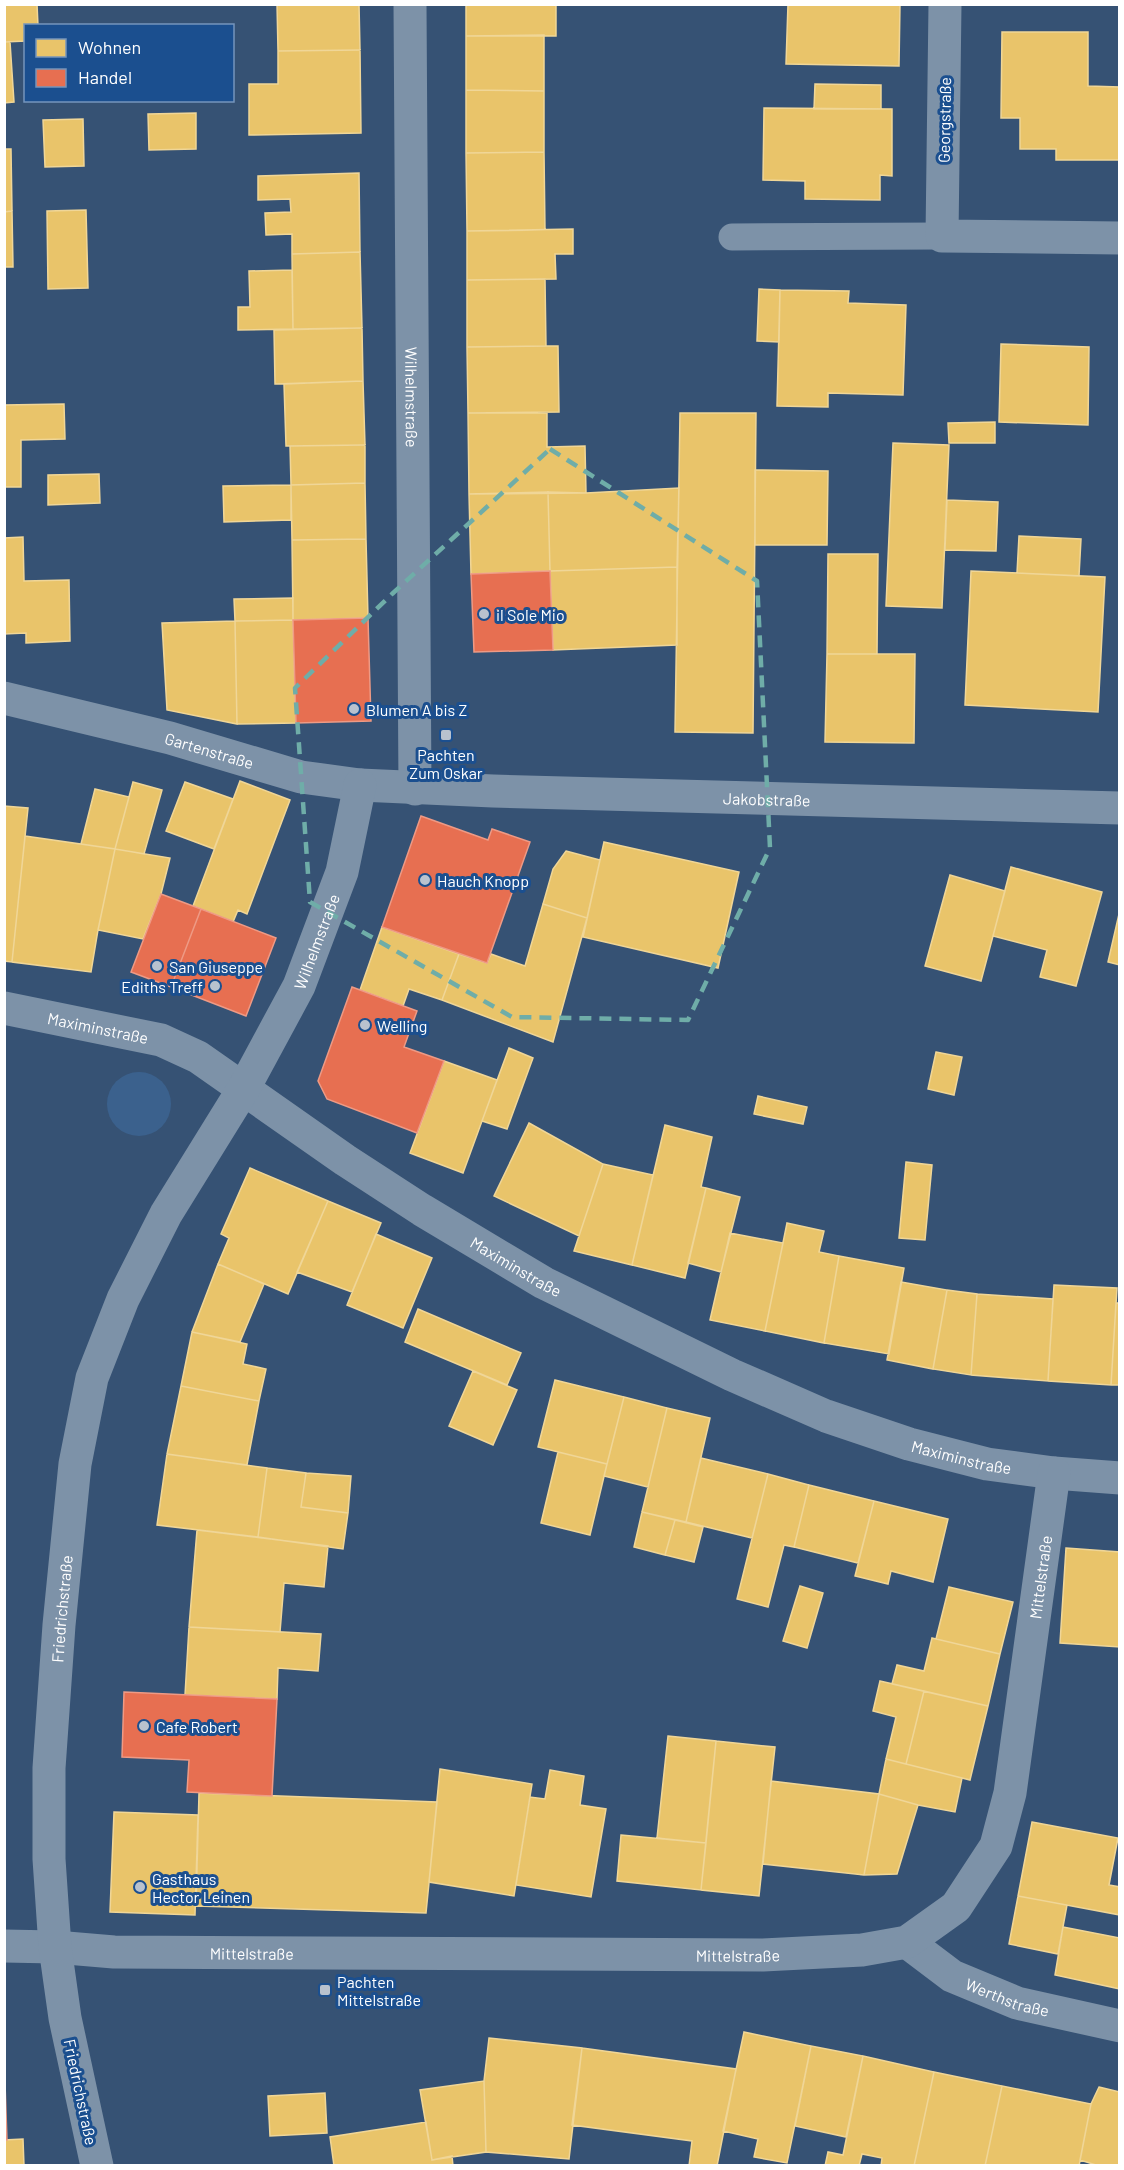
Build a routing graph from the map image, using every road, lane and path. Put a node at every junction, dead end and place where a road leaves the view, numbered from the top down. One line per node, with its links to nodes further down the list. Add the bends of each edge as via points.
1 (410, 4): 8 (street, Wilhelmstraße)
2 (945, 4): 3 (street, Georgstraße)
3 (942, 236): 4 (lane); 5 (street)
4 (732, 237)
5 (1119, 238)
6 (4, 698): 7 (street, Gartenstraße, via 170,738 300,777)
7 (360, 785): 8 (street, Gartenstraße); 11 (street, Wilhelmstraße, via 342,872 299,986)
8 (415, 789): 9 (street, Jakobstraße)
9 (1119, 808)
10 (4, 1008): 11 (street, Maximinstraße, via 161,1040 198,1057)
11 (244, 1088): 12 (street, Maximinstraße, via 345,1160 544,1283 732,1375 826,1416 909,1444 987,1464); 16 (street, Friedrichstraße, via 166,1214 123,1299 92,1378 75,1464 49,1768 49,1859)
12 (1054, 1473): 13 (street, Maximinstraße); 14 (street, Mittelstraße, via 1010,1793 996,1846 956,1907)
13 (1119, 1478)
14 (908, 1942): 16 (street, Mittelstraße, via 862,1950 763,1955 126,1952); 17 (street, Werthstraße, via 952,1976 1017,2003)
15 (4, 1946): 16 (street, Mittelstraße)
16 (56, 1947): 18 (street, Friedrichstraße, via 65,2018)
17 (1119, 2026)
18 (97, 2166)

